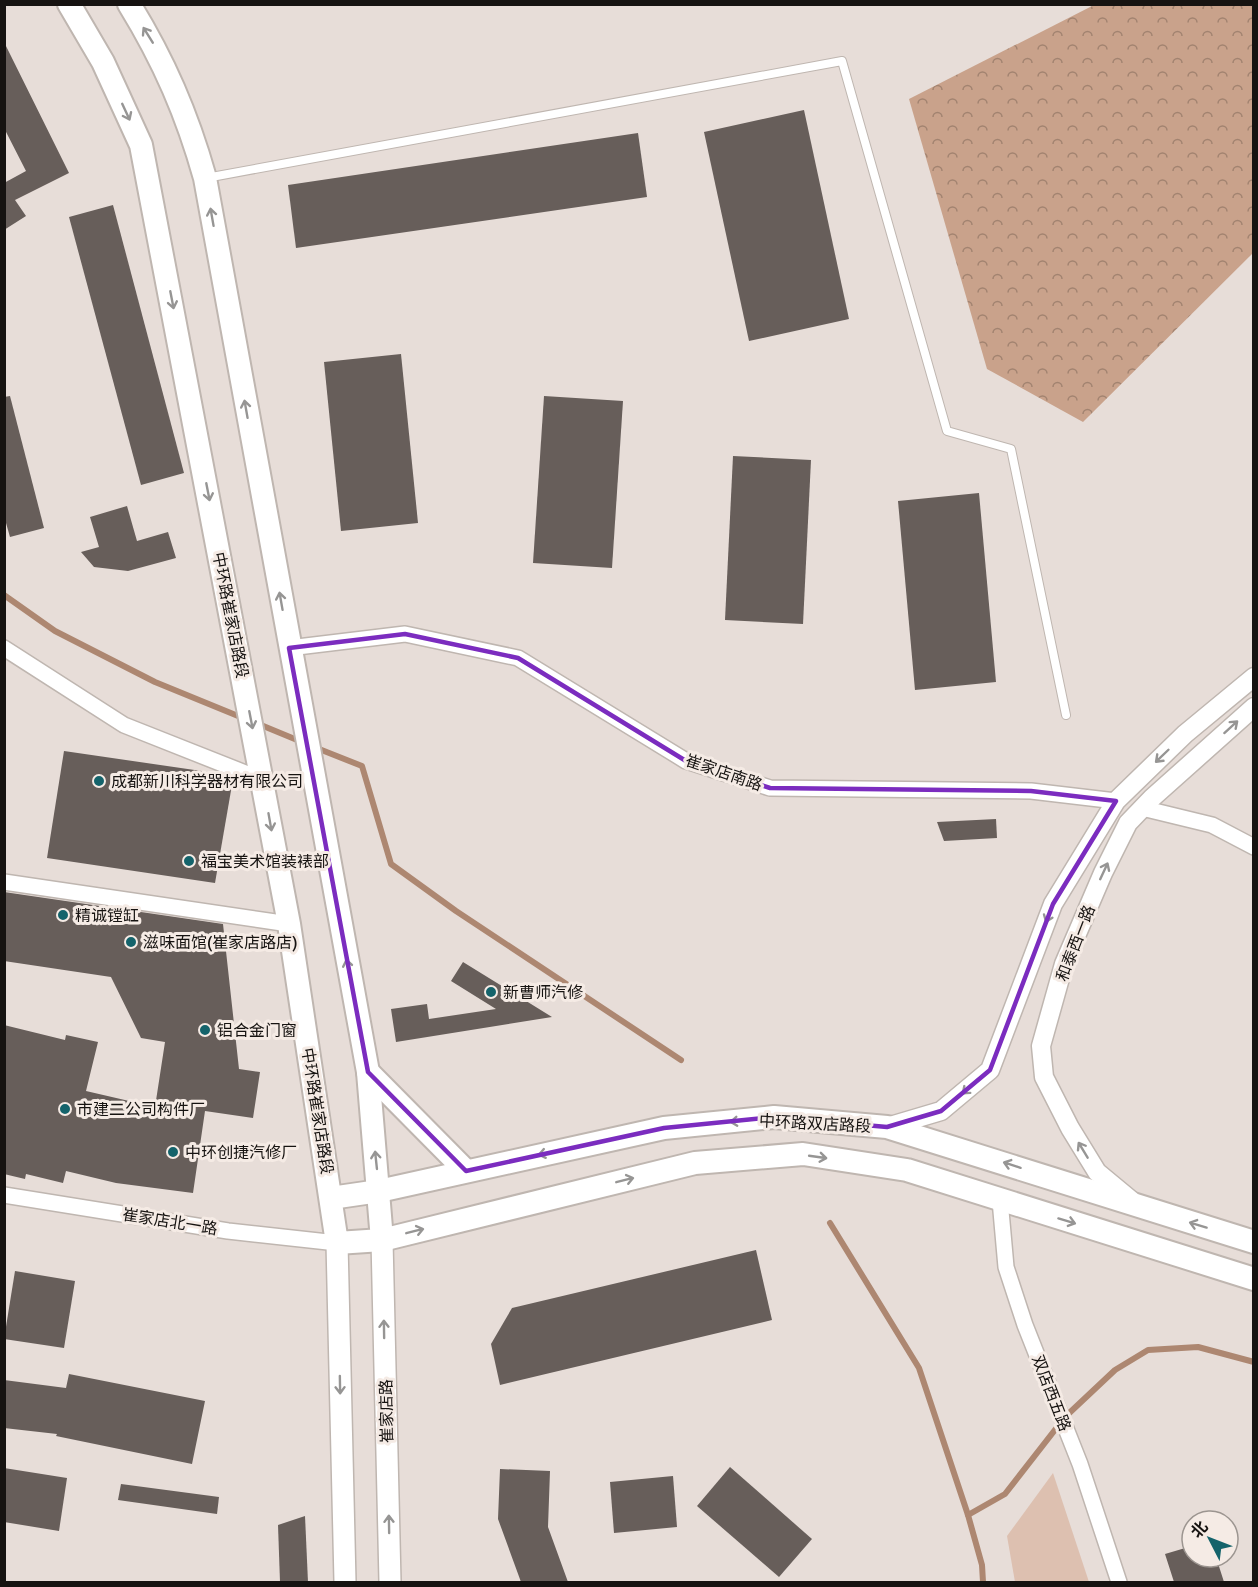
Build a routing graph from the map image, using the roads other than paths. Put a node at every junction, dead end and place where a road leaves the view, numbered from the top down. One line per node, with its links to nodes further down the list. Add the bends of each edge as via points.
1 (69, 4): 9 (main road, 中环路崔家店路段, one-way to 9, via 103,62 141,146)
2 (129, 4): 3 (main road, one-way to 2, via 194,138 159,52)
3 (205, 178): 5 (main road, one-way to 3); 8 (lane, via 842,61 947,431 1011,449)
4 (4, 648): 9 (street, via 124,725)
5 (289, 648): 10 (street, 崔家店南路, via 405,634 518,658 686,761 770,788 1031,790); 15 (main road, one-way to 5)
6 (1254, 677): 10 (street, 和泰西一路, one-way to 10, via 1185,734)
7 (1254, 707): 11 (street, 和泰西一路, one-way to 7)
8 (1066, 716)
9 (261, 772): 14 (main road, 中环路崔家店路段, one-way to 14)
10 (1116, 801): 16 (street, 和泰西一路, one-way to 16, via 1053,904 990,1070 941,1112)
11 (1142, 808): 12 (street, via 1212,825); 22 (street, 和泰西一路, one-way to 11, via 1097,1172 1070,1128 1044,1077 1041,1046 1064,964 1102,873 1128,823)
12 (1254, 847)
13 (4, 882): 14 (street)
14 (289, 924): 20 (main road, 中环路崔家店路段)
15 (368, 1072): 17 (main road); 18 (main road, one-way to 15)
16 (887, 1127): 17 (main road, 中环路双店路段, one-way to 17, via 774,1117 664,1128); 22 (main road, 中环路双店路段, one-way to 16)
17 (466, 1171): 18 (main road, 中环路双店路段)
18 (379, 1191): 20 (main road, 中环路双店路段); 23 (main road)
19 (4, 1195): 25 (street, 崔家店北一路, via 228,1231)
20 (331, 1198): 25 (main road, 中环路崔家店路段)
21 (1000, 1200): 23 (main road, 中环路双店路段, one-way to 21, via 695,1163 803,1155 907,1170); 26 (main road, 中环路双店路段, one-way to 26); 29 (street, 双店西五路, via 1006,1267 1080,1464)
22 (1137, 1206): 24 (main road, 中环路双店路段, one-way to 22)
23 (382, 1240): 25 (main road, 中环路双店路段); 28 (main road, 崔家店路, one-way to 23)
24 (1254, 1242)
25 (337, 1243): 27 (main road, one-way to 27)
26 (1254, 1279)
27 (345, 1582)
28 (390, 1582)
29 (1119, 1582)

